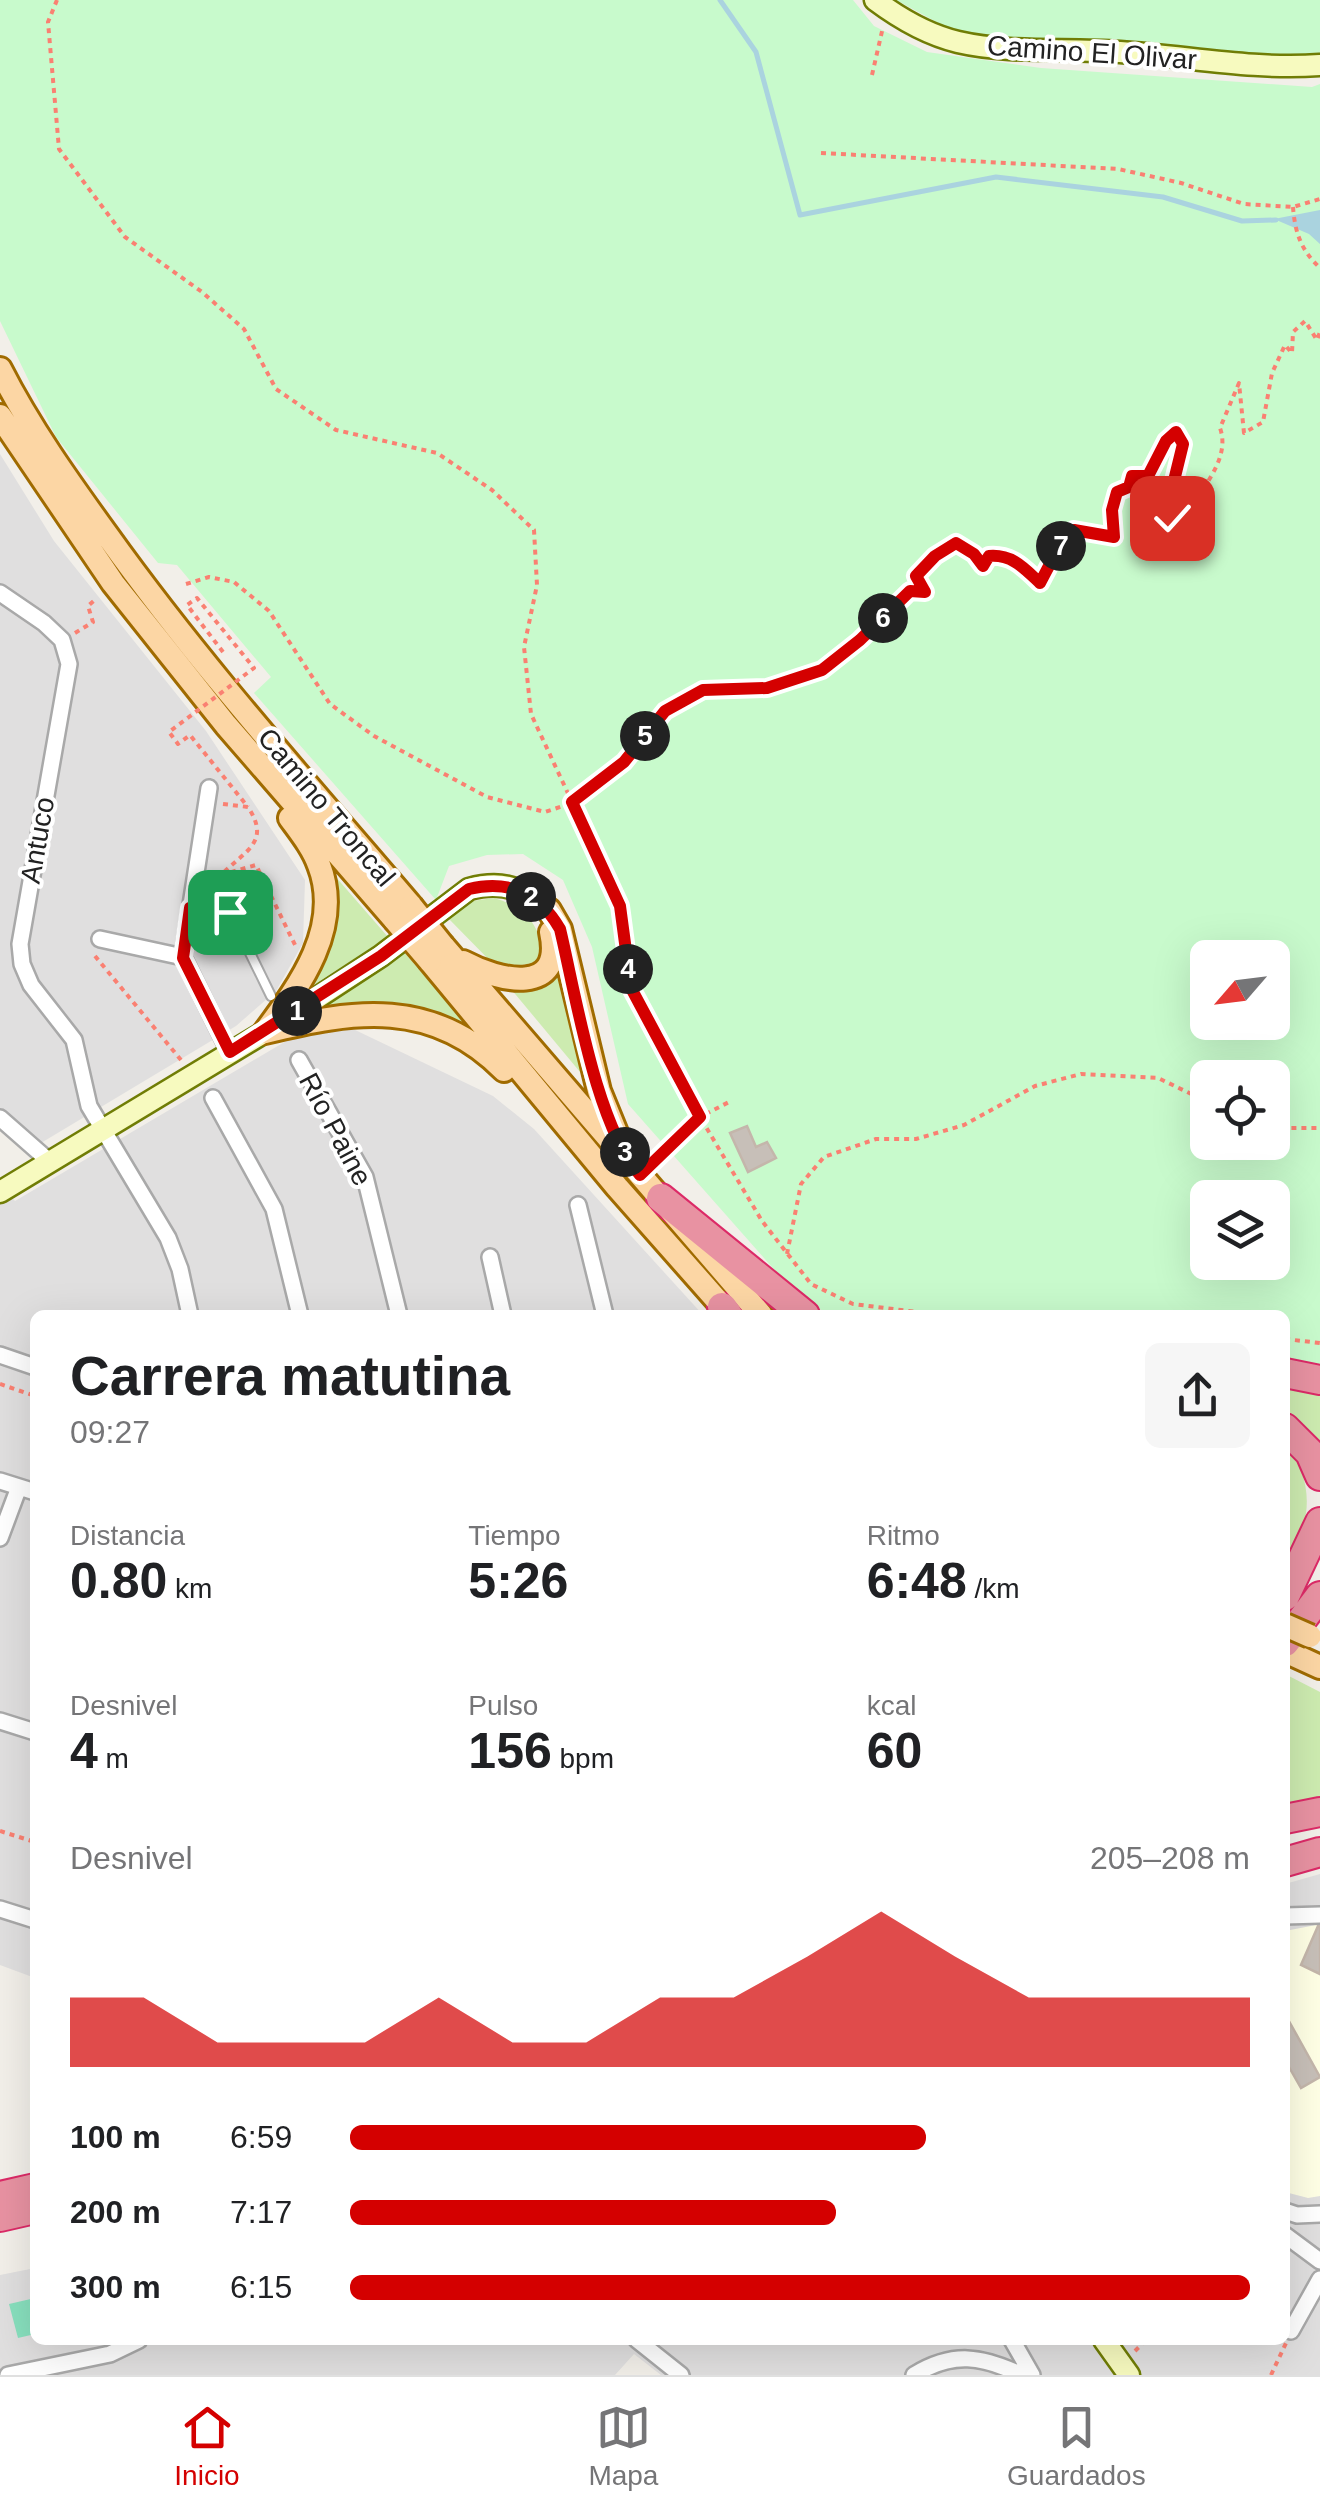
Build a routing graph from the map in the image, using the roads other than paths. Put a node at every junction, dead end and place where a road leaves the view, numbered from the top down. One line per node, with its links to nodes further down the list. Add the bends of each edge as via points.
1 (881, 4): 2 (street, Camino El Olivar, via 955,41 999,48)
2 (1320, 65)
3 (0, 369): 10 (main road, Camino Troncal, via 59,469 131,568)
4 (0, 416): 6 (main road, Camino Troncal, via 114,583)
5 (0, 594): 20 (street, Antuco, via 62,640 69,664 20,954 31,985 74,1040 86,1094)
6 (226, 724): 10 (main road, Camino Troncal); 15 (main road, via 310,848 324,883 325,920 307,969)
7 (209, 796): 9 (street)
8 (536, 902): 12 (main road, via 553,948 537,975 513,981); 15 (street, via 524,890 486,884 469,889); 23 (main road, via 560,929 598,1090)
9 (190, 908): 13 (street); 14 (lane, via 222,904 230,912)
10 (403, 913): 12 (main road, Camino Troncal, bridge)
11 (92, 941): 13 (street)
12 (440, 953): 22 (main road, Camino Troncal); 23 (main road, Camino Troncal)
13 (183, 958): 16 (street)
14 (271, 996)
15 (266, 1032): 16 (street); 22 (main road, via 373,1014 440,1026 486,1052)
16 (230, 1052): 20 (street)
17 (299, 1060): 30 (street, Río Paine, via 365,1177)
18 (213, 1098): 29 (street, via 274,1210)
19 (0, 1118): 21 (street)
20 (105, 1130): 21 (street); 28 (street, Antuco, via 168,1238)
21 (48, 1161): 24 (street)
22 (600, 1167): 33 (main road, Camino Troncal)
23 (634, 1169): 25 (main road, Camino Troncal)
24 (0, 1192)
25 (661, 1198): 34 (main road, Camino Troncal); 35 (highway)
26 (578, 1205): 32 (street)
27 (490, 1257): 31 (street)
28 (189, 1310)
29 (299, 1310)
30 (398, 1310)
31 (501, 1310)
32 (604, 1310)
33 (725, 1310)
34 (757, 1310)
35 (799, 1310)
36 (0, 1354): 37 (street)
37 (30, 1365)
38 (1290, 1374): 39 (highway)
39 (1320, 1380)
40 (1290, 1433): 41 (highway)
41 (1320, 1476)
42 (0, 1481): 43 (street)
43 (18, 1486): 44 (street); 46 (street)
44 (30, 1490)
45 (1320, 1522): 48 (highway)
46 (0, 1538)
47 (1320, 1557): 48 (highway)
48 (1299, 1624): 49 (main road)
49 (1320, 1667)
50 (0, 1720): 51 (street)
51 (30, 1730)
52 (1320, 1812): 53 (highway)
53 (1290, 1818)
54 (1320, 1852): 55 (highway)
55 (1290, 1861)
56 (0, 1908): 59 (street)
57 (1320, 1915): 58 (street)
58 (1290, 1916)
59 (30, 1918)
60 (30, 2189): 61 (highway)
61 (0, 2196)
62 (30, 2209): 65 (highway)
63 (1290, 2213): 64 (street)
64 (1320, 2214)
65 (0, 2217)
66 (1290, 2239): 67 (street)
67 (1320, 2261)
68 (1320, 2279): 69 (street)
69 (1292, 2331)
70 (129, 2345): 75 (street)
71 (643, 2345): 74 (street)
72 (1015, 2345): 78 (street)
73 (1108, 2345): 79 (street)
74 (679, 2374)
75 (8, 2375)
76 (914, 2375): 77 (street, via 972,2358)
77 (1022, 2375)
78 (1032, 2375)
79 (1129, 2375)

